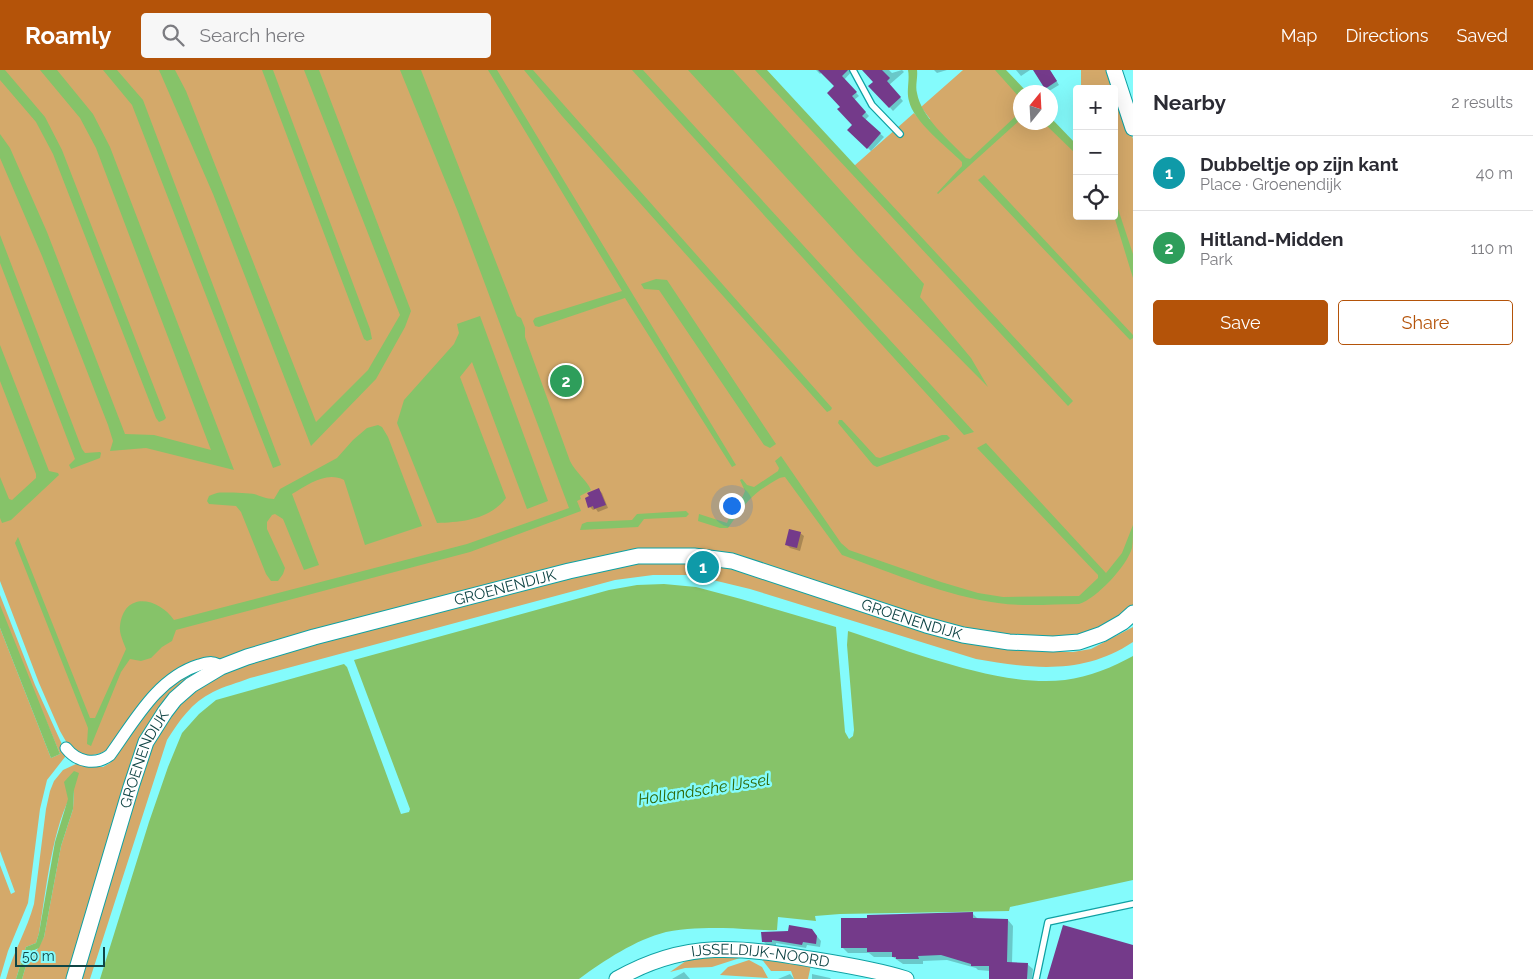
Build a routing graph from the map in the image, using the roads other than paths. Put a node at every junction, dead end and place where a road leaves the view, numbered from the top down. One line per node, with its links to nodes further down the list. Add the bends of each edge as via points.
1 (853, 70): 4 (lane, via 872,105)
2 (1114, 70): 3 (street)
3 (1133, 128)
4 (900, 134)
5 (1133, 613): 6 (street, GROENENDIJK, via 1102,634 1079,642 1009,642 926,625 732,561 694,556 638,556 314,637)
6 (221, 667): 7 (street, via 208,662 166,684 144,707 104,760 84,761 72,756); 9 (street, GROENENDIJK, via 175,699 146,742)
7 (66, 748)
8 (1133, 904): 12 (lane, via 1048,922)
9 (74, 979)
10 (617, 979): 11 (street, IJSSELDIJK-NOORD, via 644,964 676,954 728,949 779,954)
11 (906, 979)
12 (1036, 979)

